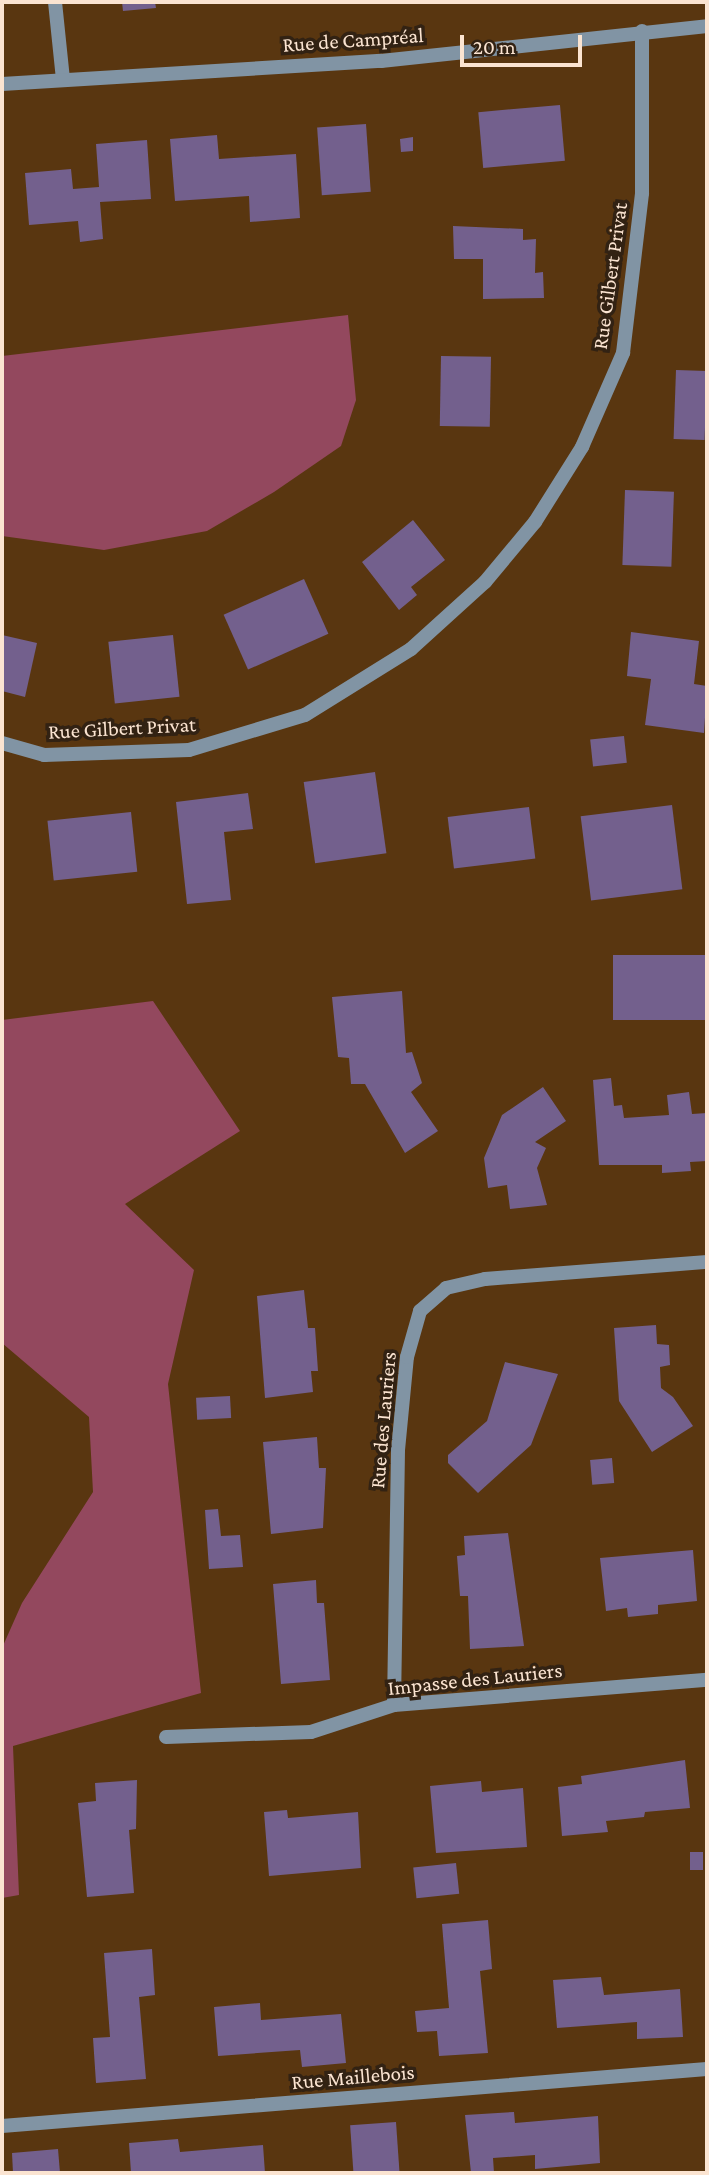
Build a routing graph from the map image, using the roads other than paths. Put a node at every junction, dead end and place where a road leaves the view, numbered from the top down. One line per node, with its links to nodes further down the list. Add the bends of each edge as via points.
1 (55, 2): 4 (street)
2 (707, 26): 3 (street, Rue de Campréal)
3 (642, 31): 4 (street, Rue de Campréal, via 381,61); 6 (street, Rue Gilbert Privat, via 642,193 623,353 582,447 535,522 485,582 411,649 305,715 190,750 44,755)
4 (63, 79): 5 (street, Rue de Campréal)
5 (2, 84)
6 (2, 743)
7 (707, 1262): 9 (street, Rue des Lauriers, via 485,1279 446,1288 420,1311 407,1357 398,1450)
8 (707, 1680): 9 (street, Impasse des Lauriers)
9 (394, 1705): 10 (street, Impasse des Lauriers, via 311,1732)
10 (166, 1737)
11 (707, 2069): 12 (street, Rue Maillebois)
12 (2, 2126)

